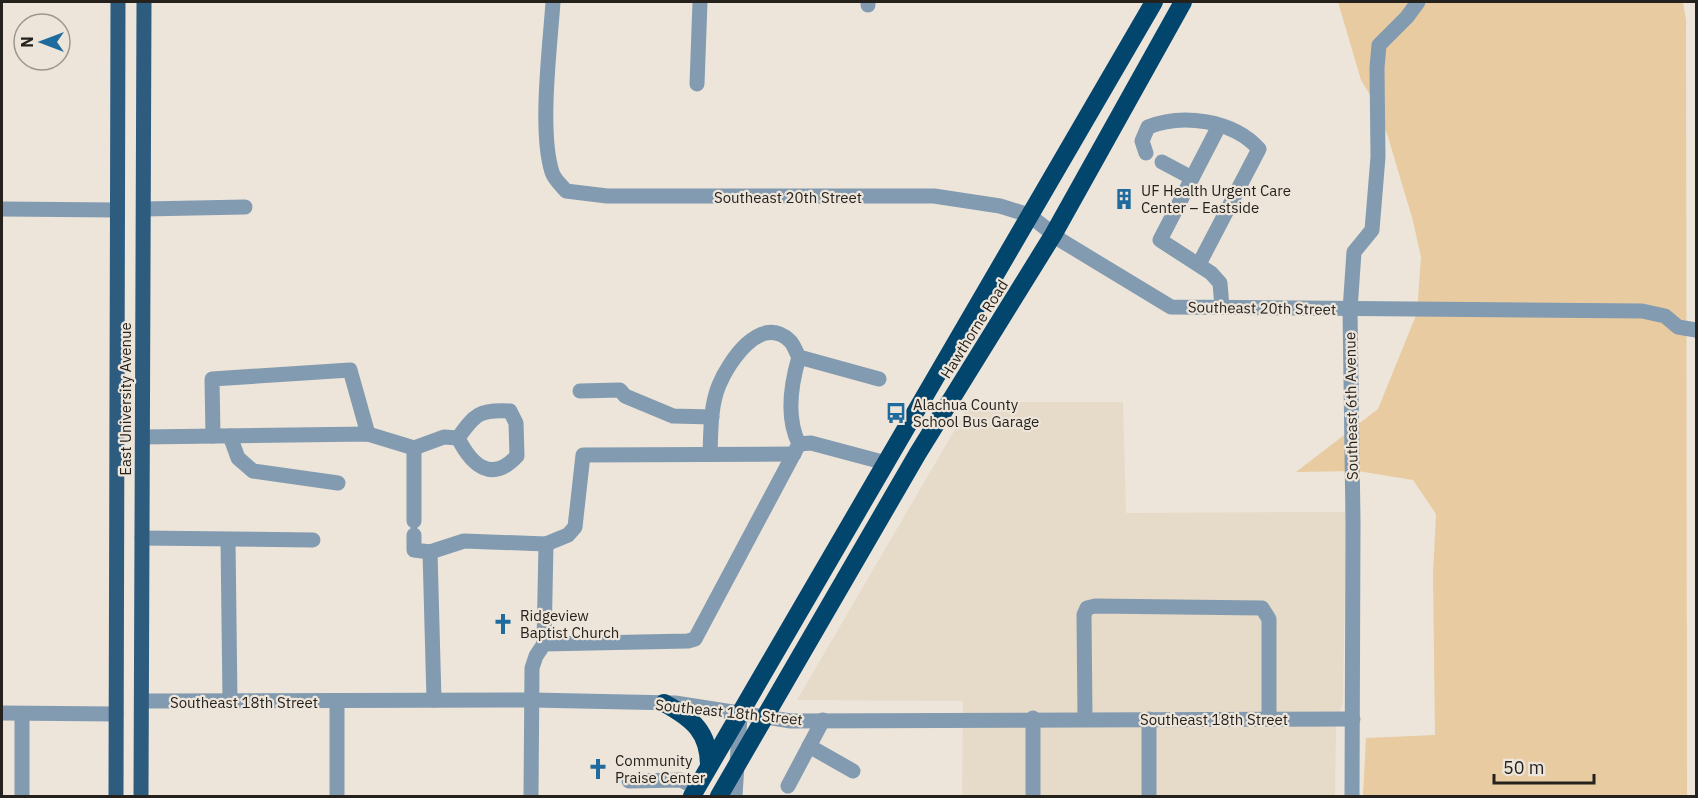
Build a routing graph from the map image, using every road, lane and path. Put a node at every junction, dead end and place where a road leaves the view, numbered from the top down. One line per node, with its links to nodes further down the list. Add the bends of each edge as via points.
1 (118, 2): 16 (main road, East University Avenue)
2 (144, 2): 15 (main road, East University Avenue)
3 (553, 2): 17 (street, Southeast 20th Street, via 547,95 549,153 553,175 565,190 607,196 934,196 1000,206)
4 (700, 2): 8 (street)
5 (1154, 2): 17 (highway, Hawthorne Road)
6 (1183, 2): 18 (highway, Hawthorne Road)
7 (1418, 2): 21 (street, Southeast 6th Avenue, via 1379,45 1378,157 1372,230 1354,252)
8 (697, 84)
9 (1219, 126): 10 (street, via 1191,119 1163,121 1148,127 1142,141); 12 (street); 19 (street, via 1251,140 1259,149)
10 (1146, 153)
11 (1162, 162): 12 (street)
12 (1192, 178): 19 (street, via 1160,240)
13 (245, 207): 15 (street)
14 (2, 209): 16 (street)
15 (144, 209): 16 (main road); 30 (main road, East University Avenue)
16 (117, 210): 32 (main road, East University Avenue)
17 (1029, 215): 18 (street, Southeast 20th Street); 36 (highway, Hawthorne Road)
18 (1053, 235): 20 (street, Southeast 20th Street, via 1171,307); 54 (highway, Hawthorne Road, via 918,453)
19 (1199, 264): 20 (street, via 1220,283)
20 (1222, 307): 21 (street, Southeast 20th Street)
21 (1350, 310): 22 (street, Southeast 20th Street, via 1642,311 1665,316 1678,327); 59 (street, Southeast 6th Avenue)
22 (1696, 330)
23 (799, 357): 24 (street); 26 (street, via 790,340 776,334 763,334 750,341 729,365 718,386); 34 (street, via 794,374 792,429)
24 (879, 379)
25 (580, 391): 26 (street, via 620,390 625,396 673,416)
26 (712, 417): 35 (street)
27 (368, 434): 28 (street, via 350,370 212,379); 29 (street); 33 (street)
28 (213, 436): 29 (street); 30 (street)
29 (230, 436): 37 (street, via 238,458 253,471)
30 (143, 437): 32 (main road); 38 (main road, East University Avenue)
31 (458, 438): 31 (street, via 473,417 483,411 510,411 516,423 517,456 507,467 493,471 466,455); 33 (street, via 444,437)
32 (118, 439): 52 (main road, East University Avenue)
33 (414, 448): 42 (street, via 414,550)
34 (797, 449): 35 (street); 36 (street, via 811,443); 43 (street, via 695,639)
35 (710, 454): 41 (street, via 583,455 574,527 568,535)
36 (886, 463): 53 (highway, Hawthorne Road)
37 (338, 483)
38 (142, 538): 39 (street); 46 (main road, East University Avenue)
39 (228, 540): 40 (street); 48 (street)
40 (313, 540)
41 (546, 544): 42 (street, via 465,541); 43 (street)
42 (430, 552): 44 (street)
43 (544, 644): 45 (street, via 532,668)
44 (434, 700): 45 (street, Southeast 18th Street); 47 (street, Southeast 18th Street)
45 (531, 700): 49 (street, Southeast 18th Street); 72 (street)
46 (141, 701): 48 (street, Southeast 18th Street); 52 (main road); 70 (main road, East University Avenue)
47 (336, 701): 48 (street, Southeast 18th Street); 71 (street)
48 (230, 702)
49 (664, 703): 53 (street, Southeast 18th Street); 62 (highway, via 697,727 707,742)
50 (2, 713): 51 (street)
51 (22, 714): 52 (street); 68 (street)
52 (116, 714): 69 (main road, East University Avenue)
53 (740, 714): 54 (street, Southeast 18th Street); 62 (highway, Hawthorne Road); 63 (street)
54 (764, 718): 60 (street, Southeast 18th Street); 63 (highway, Hawthorne Road)
55 (1033, 718): 56 (street, Southeast 18th Street); 60 (street, Southeast 18th Street); 75 (street)
56 (1085, 718): 57 (street, Southeast 18th Street); 58 (street, via 1084,612 1091,607 1118,606 1262,608 1269,619)
57 (1149, 719): 58 (street, Southeast 18th Street); 76 (street)
58 (1269, 719): 59 (street, Southeast 18th Street)
59 (1353, 719): 77 (street, Southeast 6th Avenue)
60 (823, 720): 61 (street)
61 (809, 746): 64 (street); 66 (street)
62 (709, 766): 67 (highway, Hawthorne Road)
63 (735, 768): 73 (highway, Hawthorne Road); 74 (street)
64 (853, 771)
65 (629, 781): 67 (street, via 681,780)
66 (788, 786)
67 (694, 792)
68 (22, 796)
69 (116, 796)
70 (141, 796)
71 (337, 796)
72 (531, 796)
73 (719, 796)
74 (735, 796)
75 (1033, 796)
76 (1149, 796)
77 (1352, 796)

